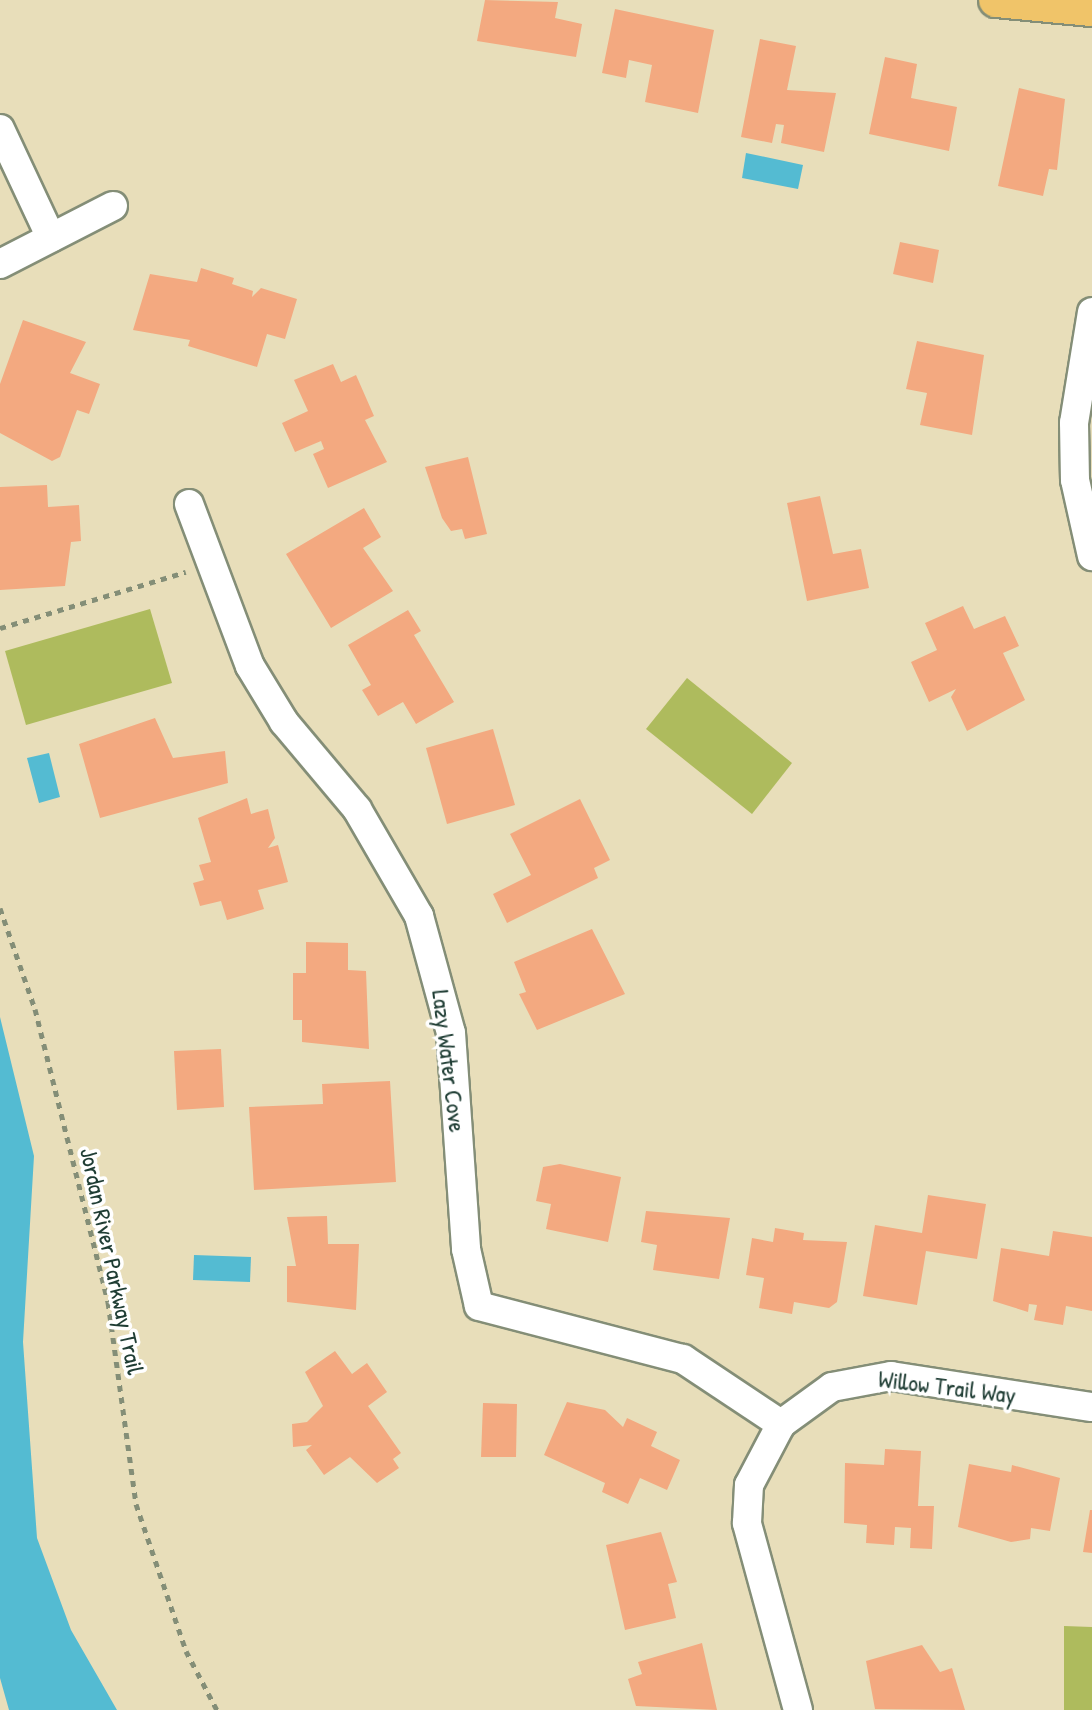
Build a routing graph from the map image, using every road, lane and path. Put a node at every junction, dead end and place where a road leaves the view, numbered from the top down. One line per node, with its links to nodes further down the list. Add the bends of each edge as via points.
1 (996, 0): 2 (main road)
2 (1092, 9)
3 (0, 129): 5 (street)
4 (113, 206): 5 (street)
5 (51, 238): 6 (street)
6 (0, 264)
7 (1092, 312): 9 (street, via 1074,423 1075,480)
8 (189, 504): 14 (street, Lazy Water Cove, via 250,666 284,722 357,809 419,916 451,1033 466,1249 479,1306 683,1359)
9 (1092, 556)
10 (187, 571): 11 (path)
11 (0, 628)
12 (0, 908): 15 (path, Jordan River Parkway Trail, via 35,1009 108,1302 136,1504 186,1651)
13 (1092, 1407): 14 (street, Willow Trail Way, via 891,1376 832,1387)
14 (781, 1424): 16 (street, Willow Trail Way, via 749,1485 747,1523)
15 (217, 1710)
16 (798, 1710)

